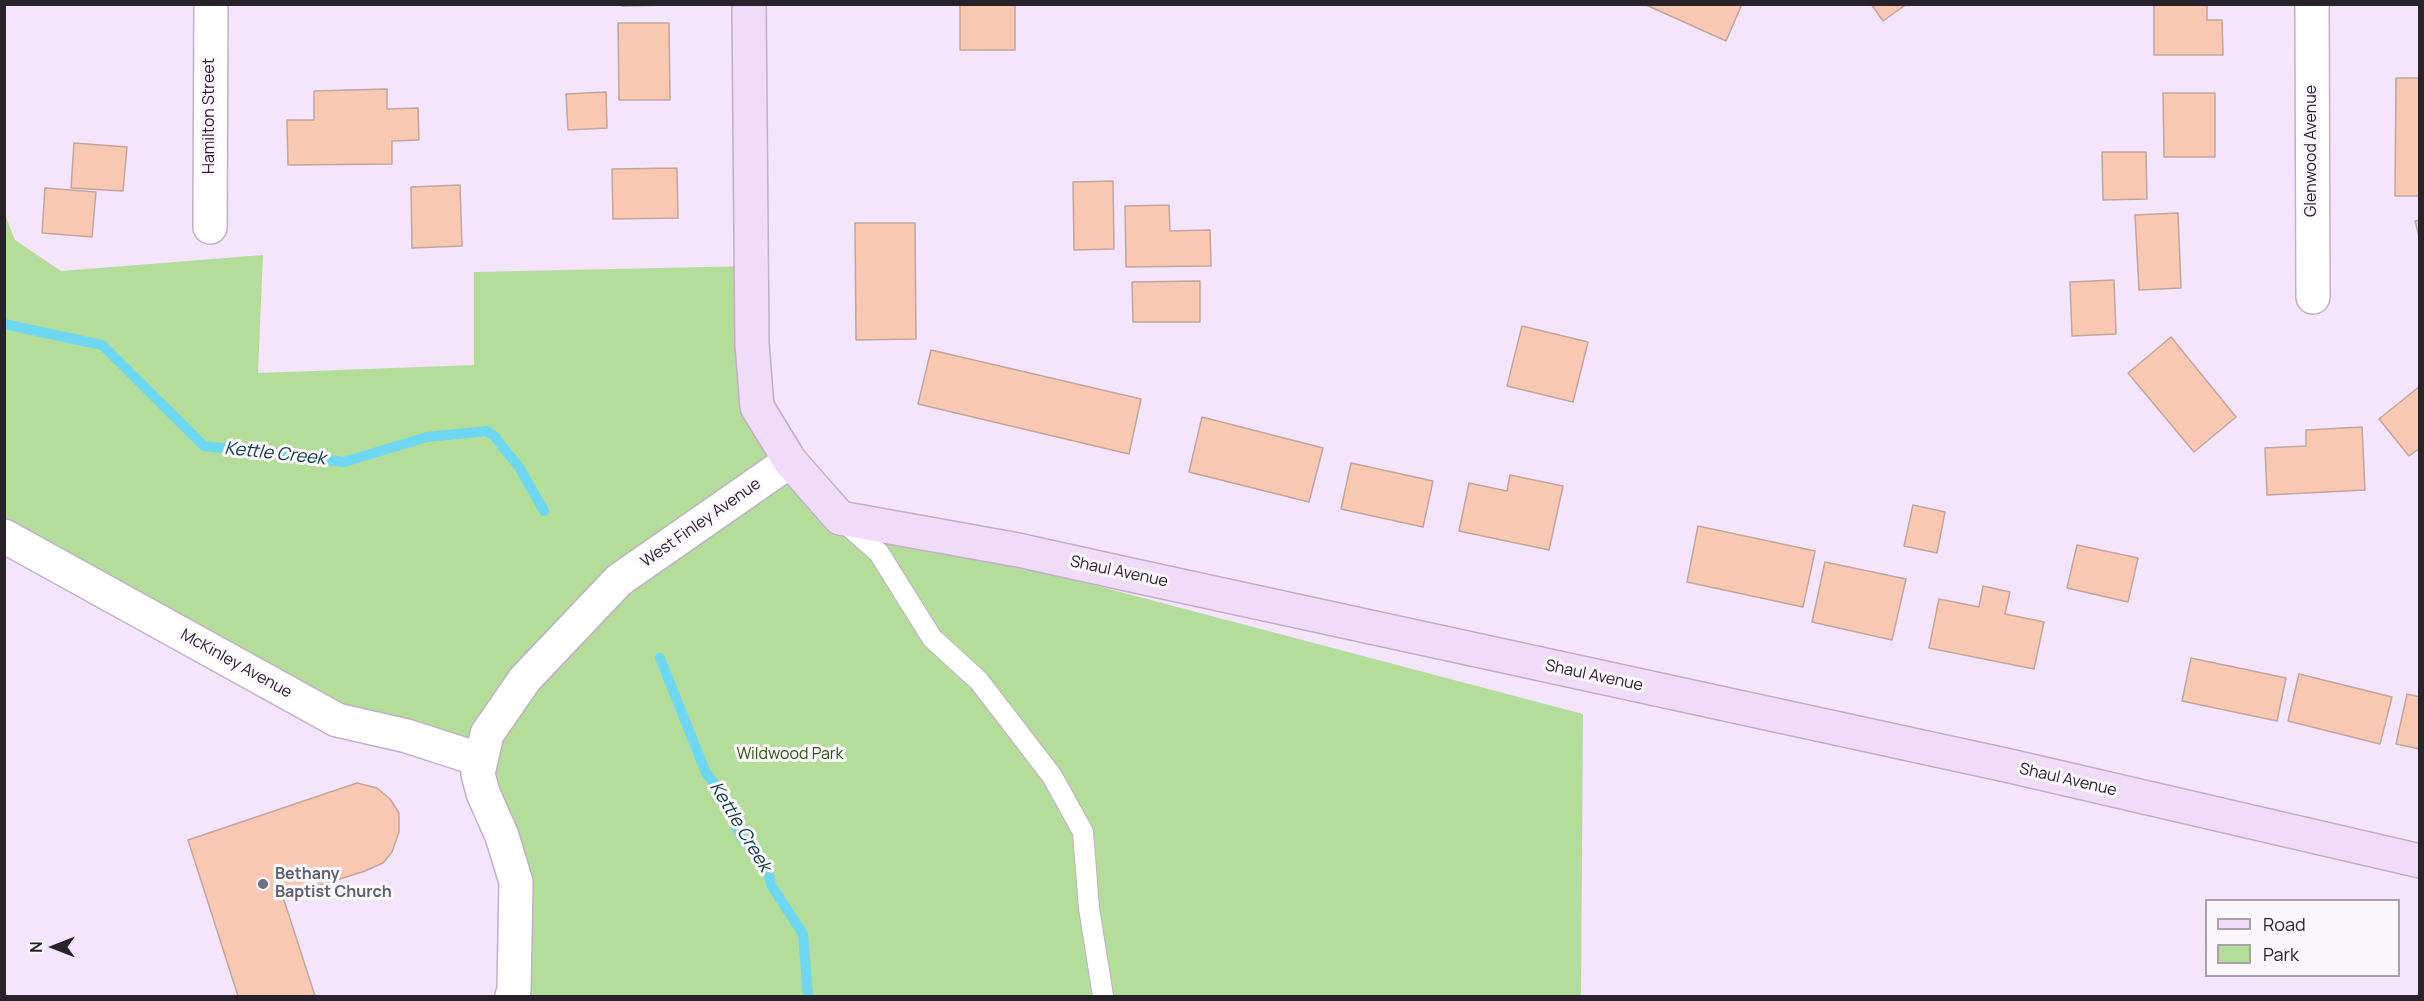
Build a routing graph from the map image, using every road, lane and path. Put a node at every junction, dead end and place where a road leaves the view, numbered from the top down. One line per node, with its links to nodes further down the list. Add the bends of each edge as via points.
1 (211, 4): 4 (street, Hamilton Street)
2 (749, 4): 6 (main road, via 752,344 757,407)
3 (2312, 4): 5 (street, Glenwood Avenue)
4 (210, 227)
5 (2313, 297)
6 (790, 461): 7 (main road); 9 (street, West Finley Avenue, via 619,580 525,679 487,734)
7 (840, 518): 10 (main road, Shaul Avenue, via 1110,570 2000,764); 12 (lane, via 879,553 932,638 979,681 1052,776 1073,813 1083,832 1089,908)
8 (4, 536): 9 (street, McKinley Avenue, via 337,720 407,736)
9 (481, 760): 11 (street, West Finley Avenue, via 478,774 483,793 516,882)
10 (2420, 861)
11 (512, 996)
12 (1103, 996)

